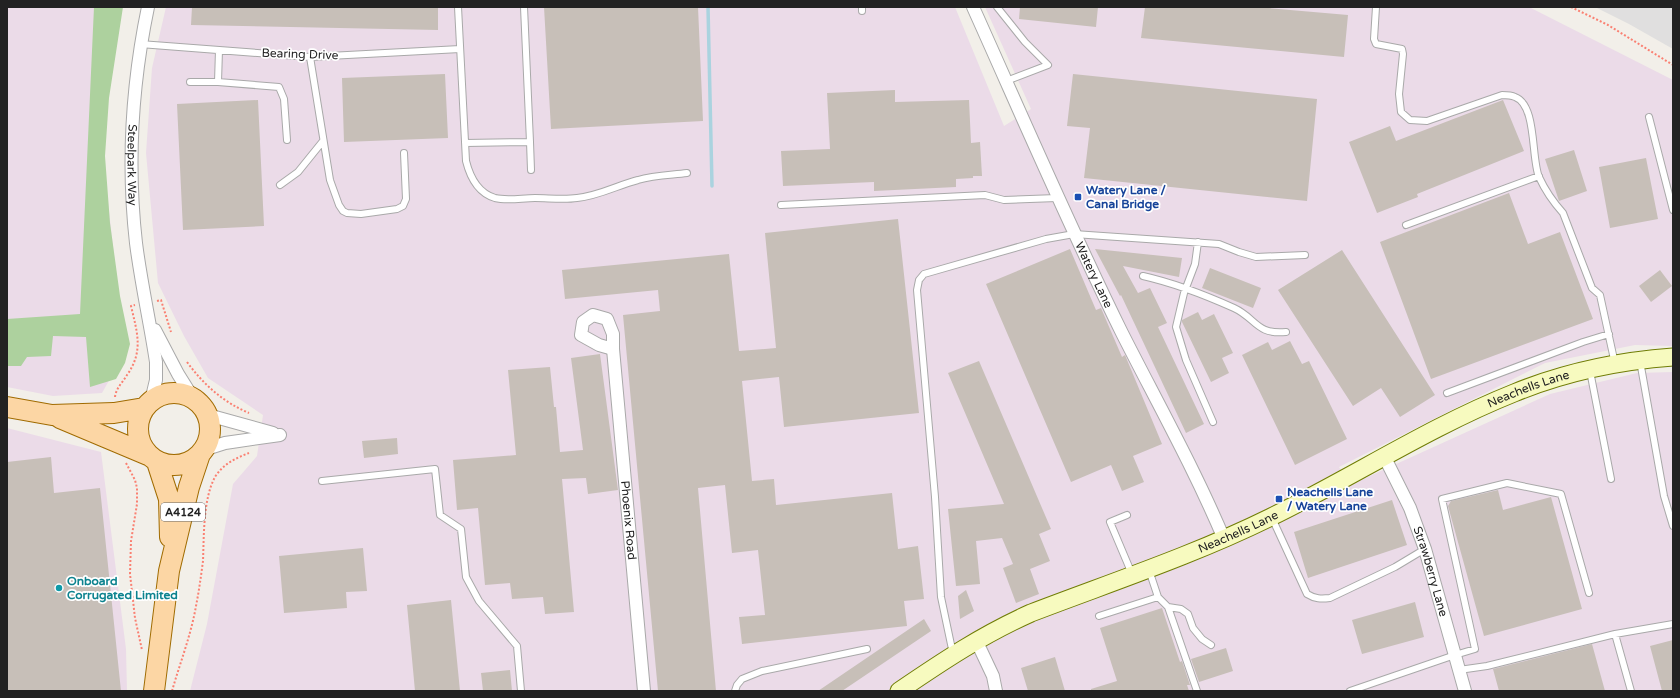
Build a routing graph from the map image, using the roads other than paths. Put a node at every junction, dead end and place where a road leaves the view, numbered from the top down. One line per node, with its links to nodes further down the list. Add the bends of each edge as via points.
1 (148, 7): 7 (street, Steelpark Way)
2 (458, 7): 8 (lane)
3 (524, 7): 18 (lane)
4 (973, 7): 11 (street, Watery Lane)
5 (997, 7): 11 (lane, via 1025,42 1048,65)
6 (1376, 7): 22 (lane, via 1376,44 1402,49 1404,54 1398,94 1401,112 1410,120 1427,121 1502,95 1515,97 1524,104 1529,119)
7 (140, 44): 9 (lane, Bearing Drive); 33 (street, Steelpark Way, via 132,110 132,168 136,242)
8 (460, 49): 10 (lane, Bearing Drive); 17 (lane)
9 (219, 50): 10 (lane, Bearing Drive); 13 (lane)
10 (310, 56): 16 (lane)
11 (1006, 81): 24 (street, Watery Lane)
12 (190, 82): 13 (lane)
13 (218, 82): 15 (lane, via 279,87 284,99)
14 (1649, 117): 26 (lane)
15 (287, 140)
16 (323, 142): 19 (lane, via 334,193 340,206 347,213 361,214 403,206 406,199); 23 (lane, via 298,172)
17 (465, 142): 18 (lane); 21 (lane, via 466,161 474,182 480,190 495,198 576,199 638,180)
18 (530, 142): 20 (lane)
19 (404, 153)
20 (531, 170)
21 (687, 173)
22 (1539, 176): 27 (lane); 35 (lane, via 1563,213 1592,288 1600,295)
23 (280, 186)
24 (1057, 198): 25 (lane, via 1004,200 985,195); 28 (street, Watery Lane)
25 (781, 205)
26 (1673, 210)
27 (1406, 225)
28 (1074, 234): 29 (lane); 56 (street, Watery Lane, via 1206,496); 70 (lane, via 1046,239 924,274 919,280 917,290 941,597)
29 (1198, 242): 30 (lane, via 1219,244 1256,257); 32 (lane)
30 (1305, 255)
31 (1143, 276): 32 (lane)
32 (1186, 289): 34 (lane, via 1236,309 1264,330); 47 (lane, via 1176,327 1186,360)
33 (150, 322): 42 (street, Steelpark Way); 43 (street, Steelpark Way, via 156,380)
34 (1286, 332)
35 (1609, 334): 39 (lane); 41 (lane)
36 (613, 349): 75 (street, Phoenix Road)
37 (1673, 357): 38 (street, Neachells Lane)
38 (1640, 360): 39 (street, Neachells Lane); 55 (lane, via 1664,496)
39 (1615, 364): 40 (street, Neachells Lane)
40 (1589, 369): 49 (street, Neachells Lane, via 1515,392); 51 (lane)
41 (1447, 393)
42 (193, 398): 43 (main road, via 178,393 164,394); 46 (main road)
43 (147, 404): 45 (main road, via 123,413); 50 (main road, via 140,417 139,430 142,445)
44 (7, 407): 45 (main road)
45 (52, 415): 50 (main road)
46 (208, 415): 48 (main road, via 210,434); 48 (street, via 280,435 225,443)
47 (1213, 422)
48 (202, 452): 50 (main road, via 188,464 171,466); 59 (main road, A4124, via 189,487)
49 (1384, 456): 54 (street, Neachells Lane); 57 (street, Strawberry Lane, via 1410,508)
50 (153, 459): 59 (main road, A4124, via 169,499)
51 (1611, 479)
52 (322, 481): 74 (lane, via 435,469 440,515 461,530 466,577 479,601 517,646)
53 (1127, 515): 60 (lane, via 1110,522)
54 (1272, 517): 56 (street, Neachells Lane); 57 (lane, via 1307,594 1313,598 1330,598 1395,567)
55 (1673, 526)
56 (1224, 539): 58 (street, Neachells Lane)
57 (1425, 549): 71 (street, Strawberry Lane)
58 (1148, 568): 60 (street, Neachells Lane); 62 (lane)
59 (169, 571): 73 (main road, A4124)
60 (1132, 574): 67 (street, Neachells Lane, via 1031,613)
61 (1589, 593): 71 (lane, via 1561,494 1507,484 1442,499 1475,649)
62 (1158, 597): 63 (lane); 64 (lane)
63 (1168, 606): 68 (lane, via 1181,609 1188,614 1202,639); 79 (lane)
64 (1099, 616)
65 (1673, 624): 66 (lane)
66 (1615, 634): 72 (lane, via 1487,666); 82 (lane)
67 (976, 640): 70 (street, Neachells Lane); 78 (street, via 993,676)
68 (1211, 645)
69 (867, 649): 76 (lane, via 762,671 742,679)
70 (953, 654): 77 (street, Neachells Lane)
71 (1455, 655): 72 (street, Strawberry Lane); 80 (lane)
72 (1459, 670): 81 (street, Strawberry Lane)
73 (154, 691)
74 (521, 691)
75 (644, 691)
76 (735, 691)
77 (899, 691)
78 (996, 691)
79 (1197, 691)
80 (1350, 691)
81 (1465, 691)
82 (1631, 691)

